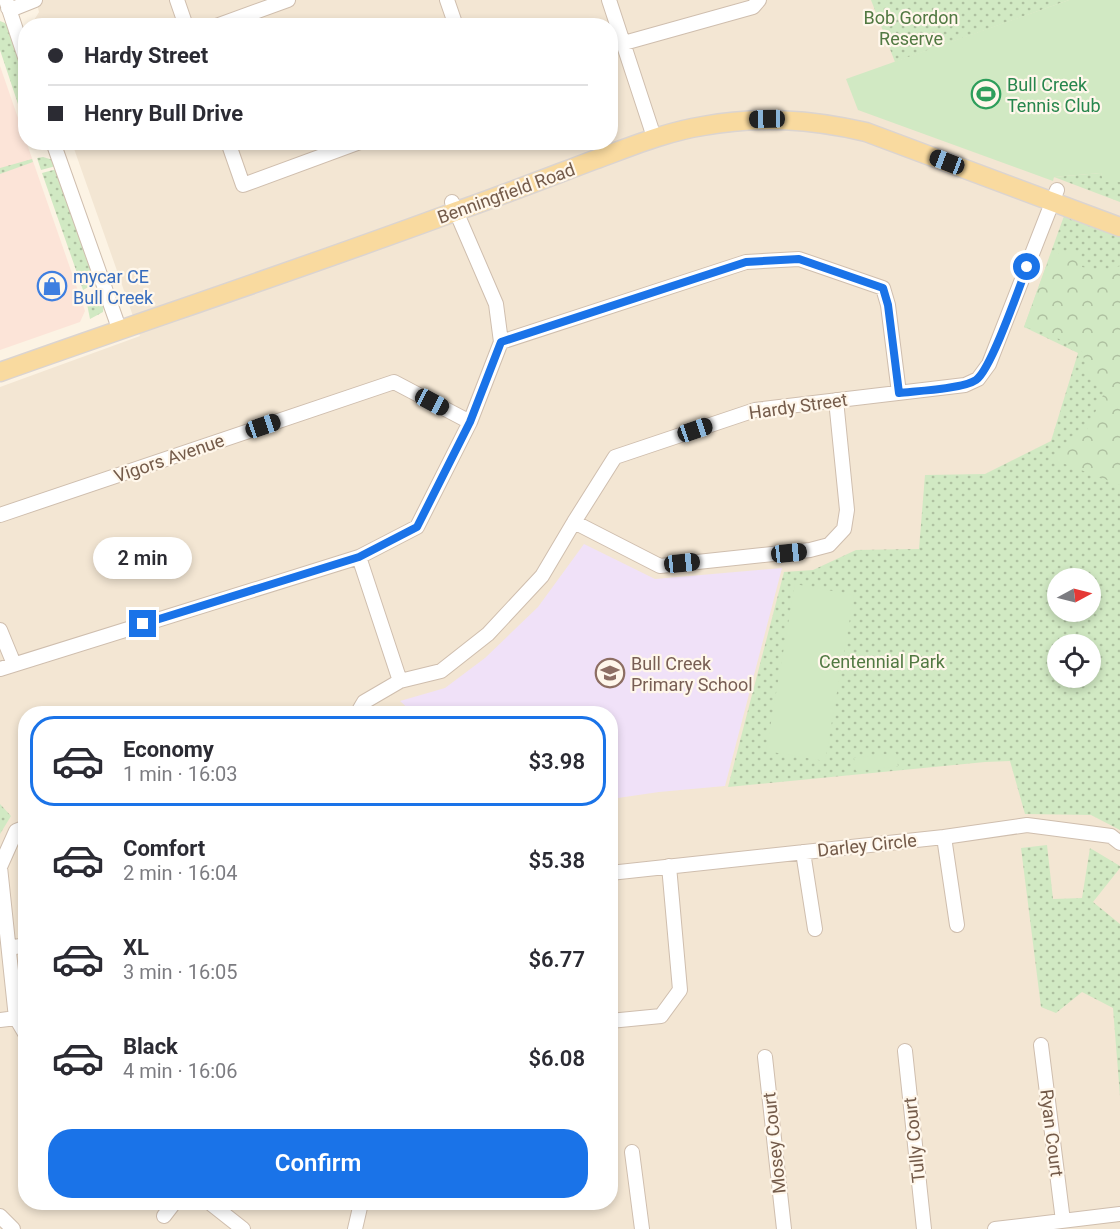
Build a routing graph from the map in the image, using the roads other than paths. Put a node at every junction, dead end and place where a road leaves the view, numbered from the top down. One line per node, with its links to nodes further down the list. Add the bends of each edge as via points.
1 (35, 0): 7 (street, via 15,8)
2 (177, 0): 8 (street)
3 (288, 0): 9 (street)
4 (447, 0): 10 (street)
5 (609, 0): 11 (street)
6 (759, 0): 14 (street, via 753,7)
7 (7, 4): 13 (street)
8 (183, 18)
9 (238, 18)
10 (453, 18)
11 (615, 18)
12 (618, 26): 14 (street)
13 (18, 36)
14 (624, 43): 15 (street)
15 (653, 133): 16 (main road, Benningfield Road); 21 (main road, Benningfield Road, via 752,119 826,123 875,135)
16 (618, 146)
17 (56, 150): 25 (street)
18 (231, 150): 19 (street, via 243,185)
19 (338, 150)
20 (607, 150): 22 (main road, Benningfield Road)
21 (1055, 196): 23 (main road, Benningfield Road); 24 (main road, Benningfield Road); 29 (street, Hardy Street, via 989,364 978,379 965,385)
22 (454, 207): 25 (main road, Benningfield Road); 26 (street, via 496,304)
23 (1120, 214)
24 (1120, 226)
25 (118, 326): 27 (main road, Benningfield Road); 28 (main road, Benningfield Road)
26 (501, 342): 29 (street, via 746,262 799,259 883,288); 31 (street)
27 (0, 360)
28 (0, 372)
29 (899, 393): 30 (street, Hardy Street)
30 (836, 400): 33 (street, Hardy Street, via 755,410 615,457); 33 (street, via 847,510 844,529 829,545 660,566)
31 (470, 422): 32 (street, Vigors Avenue, via 394,382); 34 (street, via 417,527)
32 (0, 515)
33 (574, 522): 38 (street, Hardy Street, via 542,576 488,634 441,672)
34 (359, 557): 36 (street); 38 (street)
35 (0, 630): 36 (street)
36 (14, 664): 37 (street)
37 (0, 669)
38 (400, 681): 39 (street, Hardy Street)
39 (362, 706)
40 (18, 830): 49 (street, via 0,867)
41 (944, 837): 42 (street, Darley Circle, via 1027,825 1111,836); 43 (street, Darley Circle); 46 (street)
42 (1120, 843)
43 (803, 852): 44 (street, Darley Circle); 47 (street)
44 (669, 866): 45 (street, Darley Circle); 52 (street, via 680,990 661,1016)
45 (618, 872)
46 (957, 925)
47 (815, 929)
48 (18, 946): 49 (street)
49 (9, 948): 50 (street)
50 (16, 1018): 51 (street); 53 (street)
51 (0, 1020)
52 (618, 1020)
53 (18, 1021)
54 (1041, 1045): 64 (street, Ryan Court)
55 (905, 1051): 70 (street, Tully Court)
56 (765, 1057): 69 (street, Mosey Court)
57 (632, 1152): 68 (street)
58 (169, 1210): 63 (street)
59 (219, 1210): 66 (street)
60 (359, 1210): 67 (street)
61 (1120, 1214): 64 (street)
62 (0, 1216): 65 (street)
63 (164, 1216)
64 (1063, 1221): 71 (street)
65 (13, 1229)
66 (243, 1229)
67 (355, 1229)
68 (642, 1229)
69 (784, 1229)
70 (924, 1229)
71 (995, 1229)

